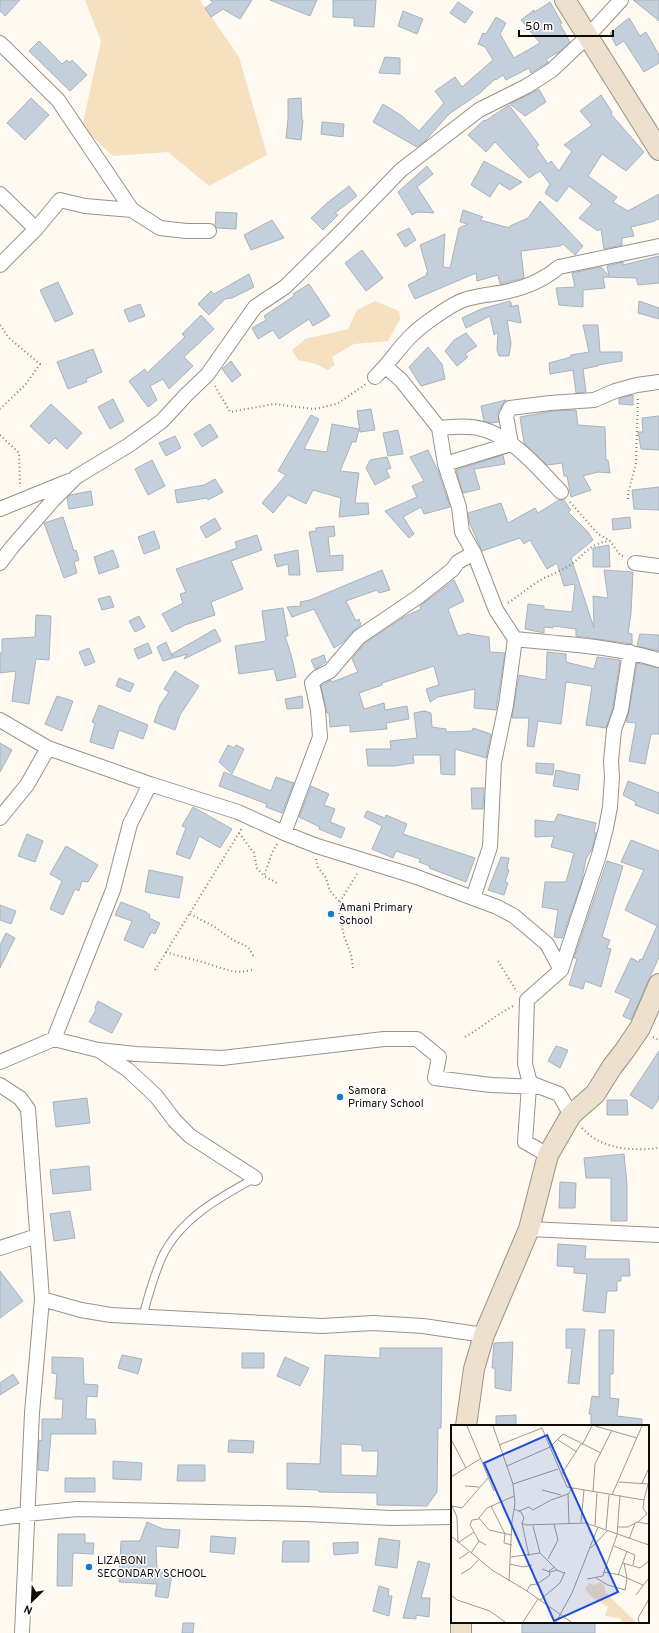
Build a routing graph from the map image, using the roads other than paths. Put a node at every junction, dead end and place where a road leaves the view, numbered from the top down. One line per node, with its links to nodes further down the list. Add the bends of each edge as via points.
1 (565, 0): 3 (street)
2 (621, 0): 3 (street)
3 (587, 37): 5 (street); 18 (street, via 552,70 527,86 479,110 400,170 285,287 255,307 207,376 162,420 129,445)
4 (0, 43): 7 (street, via 58,100)
5 (659, 150)
6 (0, 194): 8 (street)
7 (132, 210): 8 (street, via 85,206 60,200); 9 (street, via 160,228)
8 (36, 229): 11 (street)
9 (209, 230)
10 (659, 246): 12 (street, via 559,267 546,278 526,287 476,296 459,302 414,334)
11 (0, 265)
12 (386, 367): 13 (street); 15 (street, via 401,380)
13 (375, 377)
14 (659, 382): 16 (street, via 637,385 594,400 510,408 506,416)
15 (439, 428): 16 (street, via 460,426 482,429); 17 (street)
16 (511, 444): 17 (street); 19 (street, via 525,454)
17 (444, 464): 21 (street, via 459,507 462,532)
18 (76, 478): 20 (street); 22 (street, via 33,522)
19 (561, 492)
20 (0, 509)
21 (474, 553): 25 (street, via 496,610); 32 (street, via 458,562 452,570 418,597 359,637 330,671 312,683 320,737)
22 (0, 563)
23 (635, 563): 24 (street)
24 (659, 566)
25 (515, 639): 26 (street, via 582,644); 33 (street, via 506,704 494,762 490,847)
26 (630, 652): 27 (street); 34 (street, via 621,710 614,730 610,808 606,828)
27 (659, 660)
28 (0, 720): 29 (street)
29 (48, 748): 30 (street); 31 (street, via 26,785)
30 (150, 784): 32 (street, via 238,812); 36 (street, via 130,824 113,890)
31 (0, 818)
32 (281, 837): 33 (street, via 414,876)
33 (473, 898): 34 (street, via 514,916 532,930 547,944)
34 (560, 970): 40 (street, via 527,1000 525,1064 530,1083)
35 (659, 984): 41 (street, via 640,1028 594,1094)
36 (54, 1039): 37 (street); 38 (street)
37 (98, 1050): 40 (street, via 222,1058 384,1039 417,1038 439,1057 435,1078); 43 (street, via 128,1070 156,1096 190,1136)
38 (0, 1062)
39 (0, 1085): 46 (street, via 20,1098 28,1109)
40 (534, 1087): 41 (street, via 559,1094); 42 (street, via 524,1142)
41 (571, 1115): 42 (street)
42 (548, 1155): 44 (street)
43 (255, 1178): 49 (lane, via 221,1197 192,1219 173,1240 163,1256)
44 (529, 1229): 45 (street); 50 (street)
45 (659, 1235)
46 (37, 1236): 47 (street); 48 (street)
47 (0, 1248)
48 (42, 1299): 49 (street, via 111,1316); 52 (street)
49 (143, 1316): 50 (street, via 322,1326 373,1323 423,1326)
50 (484, 1335): 51 (street, via 474,1369)
51 (466, 1425)
52 (26, 1514): 53 (street, via 77,1509 391,1518); 54 (street); 55 (street)
53 (451, 1517)
54 (0, 1518)
55 (22, 1633)

